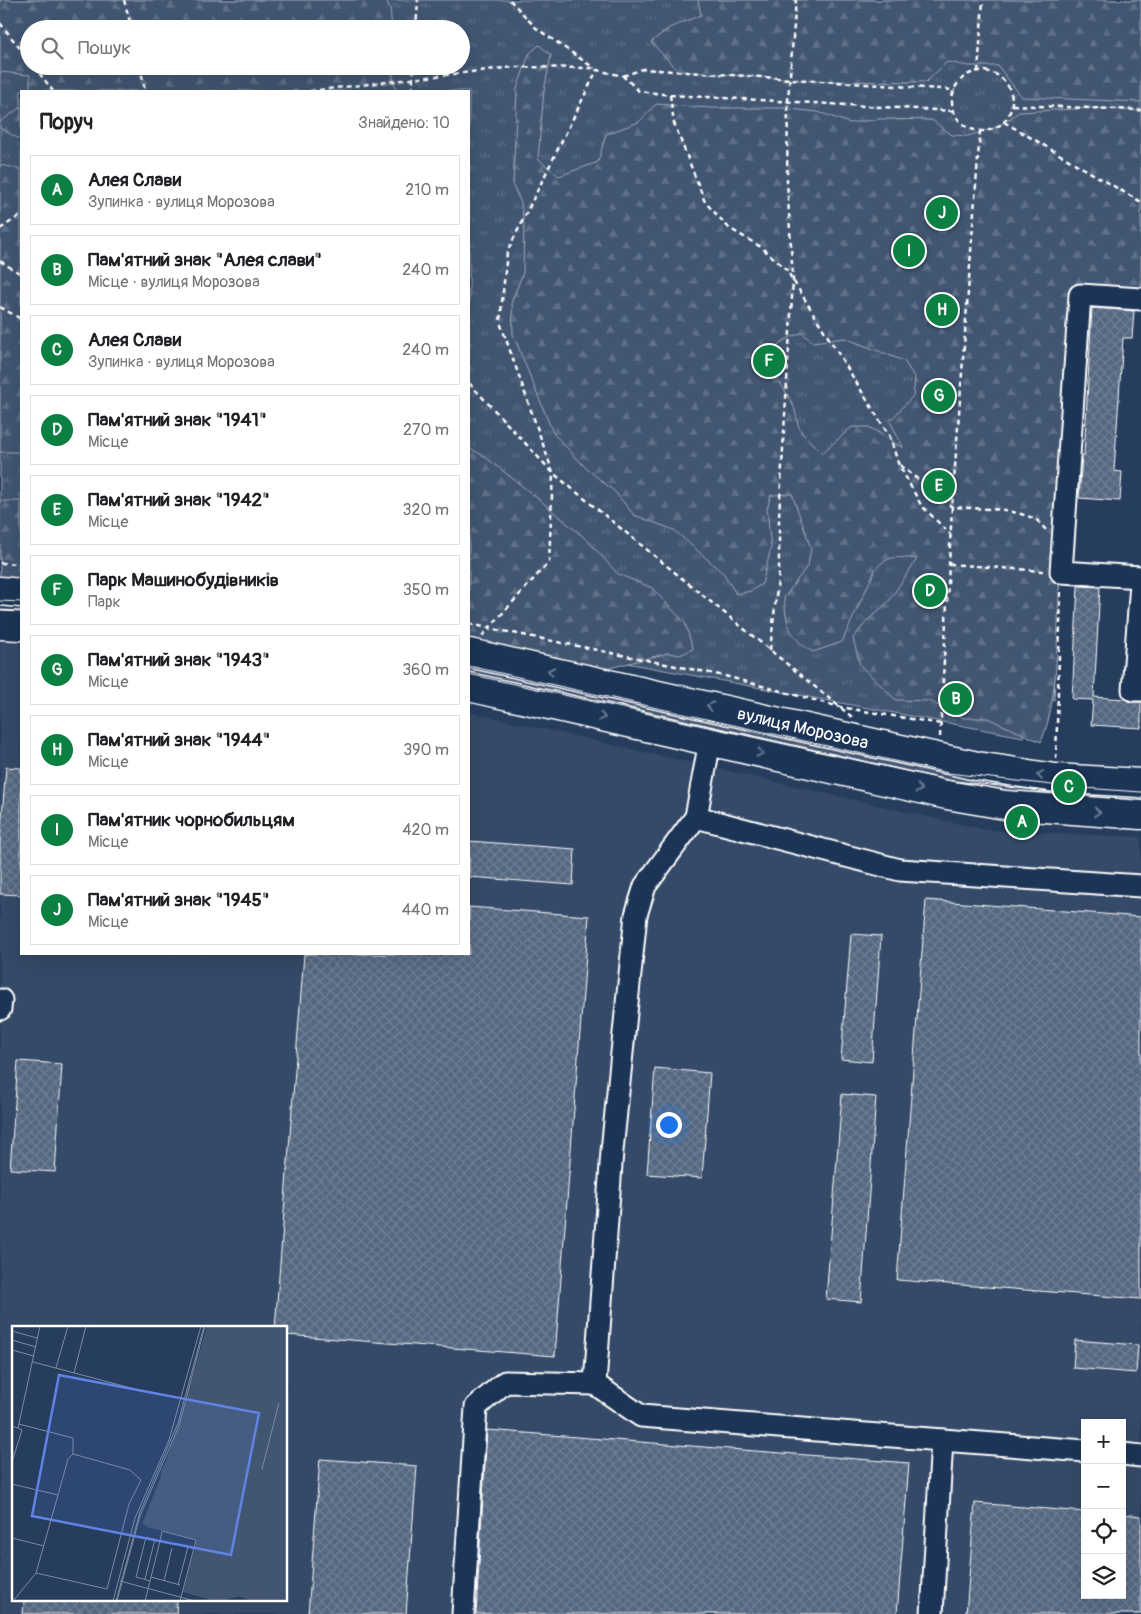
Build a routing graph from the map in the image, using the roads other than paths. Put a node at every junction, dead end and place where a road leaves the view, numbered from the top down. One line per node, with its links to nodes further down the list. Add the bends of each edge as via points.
1 (1141, 299): 2 (lane, via 1080,295 1062,572)
2 (1141, 577)
3 (1141, 583): 6 (lane)
4 (0, 591): 5 (main road)
5 (20, 592)
6 (1140, 617): 11 (lane, via 1133,690)
7 (0, 625): 8 (main road)
8 (20, 626)
9 (472, 648): 13 (main road, вулиця Морозова, one-way to 9, via 1055,778 939,758)
10 (470, 687): 12 (main road, вулиця Морозова, one-way to 12)
11 (1141, 690)
12 (710, 741): 14 (main road, вулиця Морозова, one-way to 14, via 947,796 1005,805); 15 (lane)
13 (1141, 783)
14 (1141, 815)
15 (696, 817): 16 (lane, via 900,870); 19 (lane, via 645,886 636,915 612,1151)
16 (1141, 886)
17 (1, 1000): 18 (lane)
18 (0, 1009)
19 (595, 1384): 20 (lane, via 642,1416); 24 (lane, via 505,1382 476,1407)
20 (942, 1440): 21 (lane); 25 (lane)
21 (1081, 1451)
22 (1126, 1454): 23 (lane)
23 (1141, 1456)
24 (463, 1614)
25 (932, 1614)

